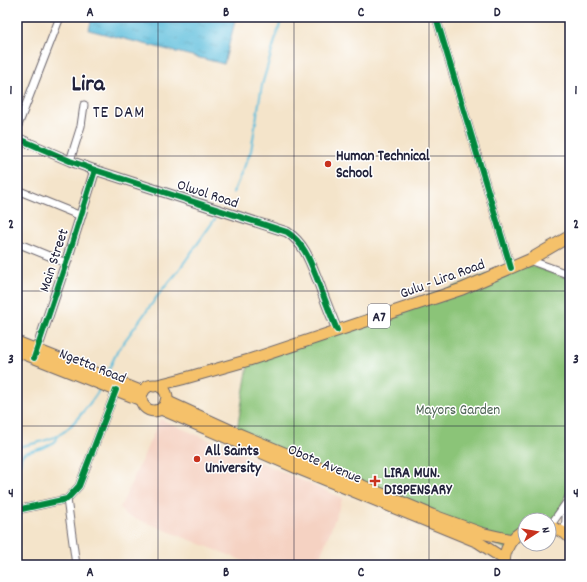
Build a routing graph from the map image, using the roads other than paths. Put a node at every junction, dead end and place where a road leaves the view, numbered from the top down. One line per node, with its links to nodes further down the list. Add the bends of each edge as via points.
1 (60, 17): 4 (street)
2 (436, 17): 14 (street)
3 (84, 105): 6 (street, via 81,126)
4 (17, 128)
5 (17, 138): 6 (street, Olwol Road)
6 (70, 161): 7 (street, Olwol Road)
7 (95, 170): 9 (street, Main Street); 16 (street, Olwol Road, via 294,236 308,258)
8 (17, 190): 9 (street)
9 (81, 216): 13 (street, Main Street)
10 (570, 236): 12 (main road, Gulu - Lira Road / A7)
11 (17, 243): 13 (street)
12 (529, 260): 14 (main road, Gulu - Lira Road / A7); 15 (street)
13 (66, 263): 19 (street, Main Street)
14 (511, 268): 16 (main road, Gulu - Lira Road / A7, via 462,289)
15 (570, 275)
16 (337, 330): 20 (main road, Gulu - Lira Road / A7, via 249,360)
17 (17, 342): 19 (main road)
18 (17, 351): 19 (main road)
19 (35, 354): 22 (main road, Ngetta Road); 23 (main road, Ngetta Road)
20 (182, 379): 21 (main road, Gulu - Lira Road / A7); 24 (main road)
21 (154, 386): 23 (main road, A7, via 146,388); 24 (main road, via 162,389)
22 (116, 390): 23 (main road, Ngetta Road); 26 (street, via 79,486)
23 (142, 396): 24 (main road, via 142,404 149,410 157,411)
24 (165, 402): 33 (main road, Obote Avenue, via 432,515)
25 (570, 494): 27 (street)
26 (67, 499): 28 (street); 36 (street)
27 (567, 502): 29 (street); 32 (street)
28 (17, 510)
29 (557, 515)
30 (557, 530): 32 (main road)
31 (517, 535): 34 (main road)
32 (568, 535)
33 (479, 538): 34 (main road); 35 (main road)
34 (512, 540): 35 (main road)
35 (504, 562)
36 (76, 565)

